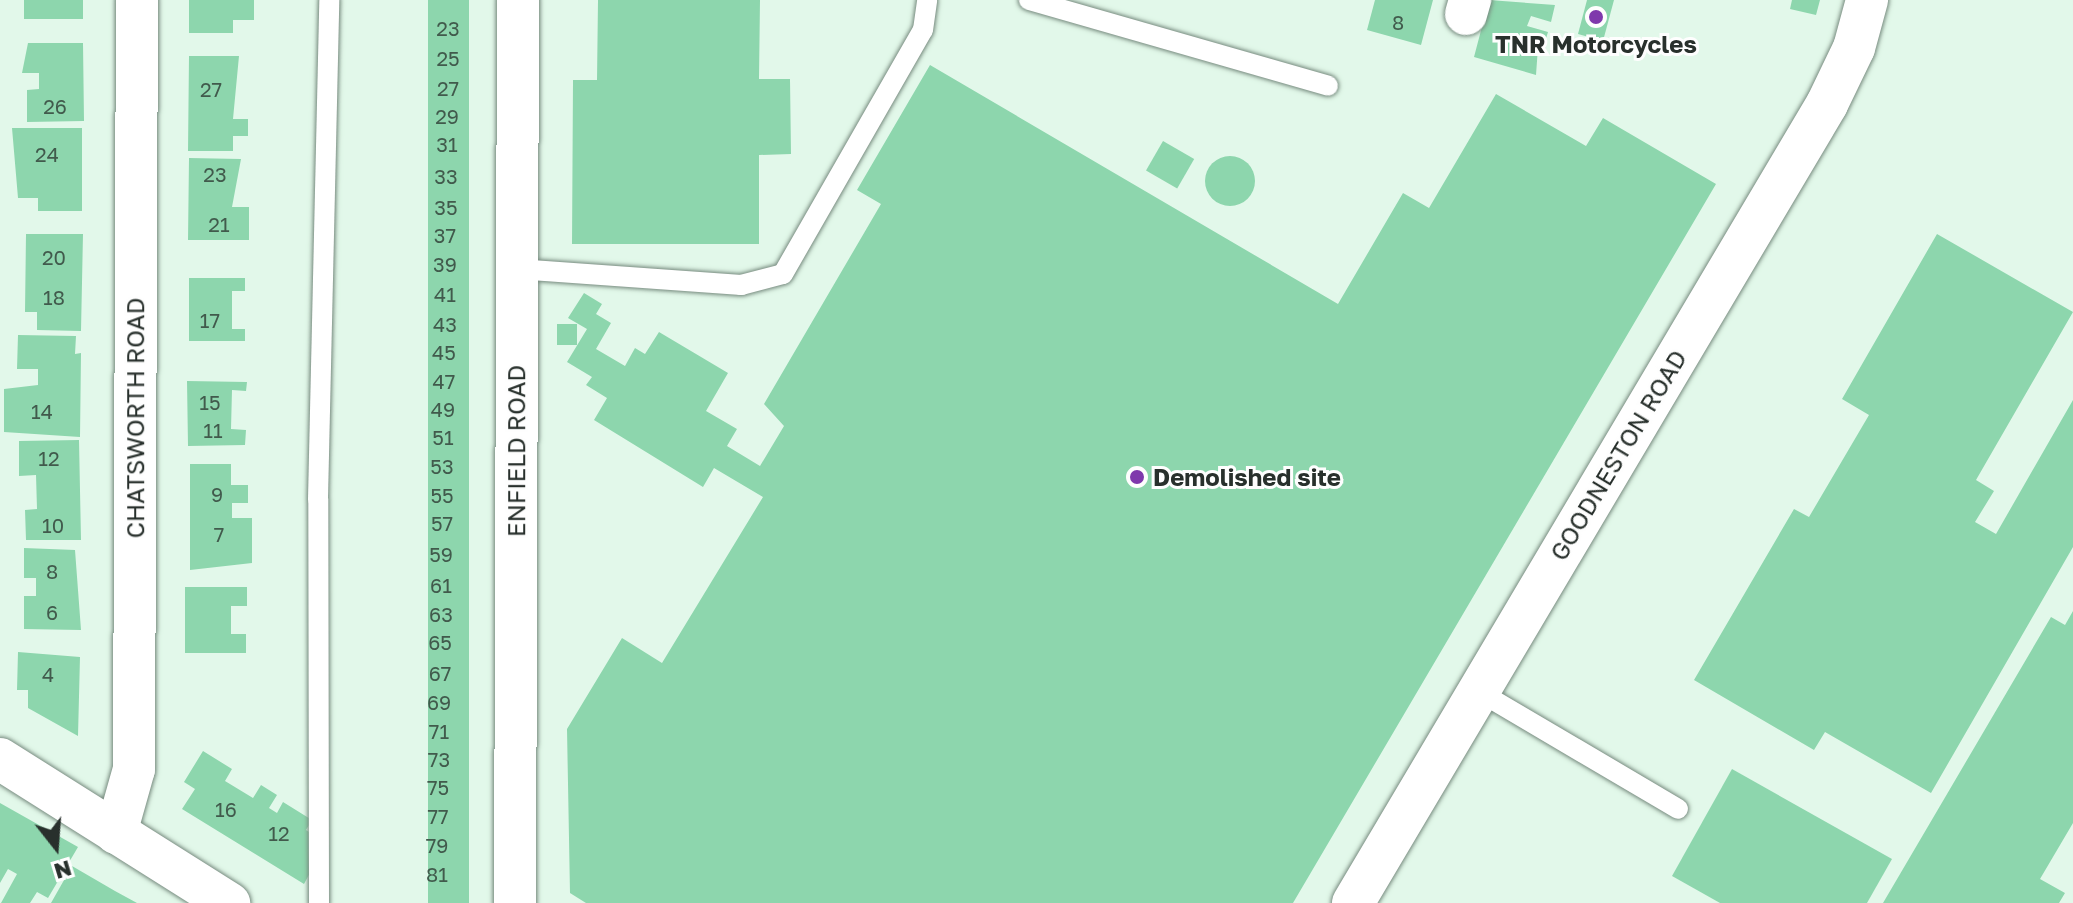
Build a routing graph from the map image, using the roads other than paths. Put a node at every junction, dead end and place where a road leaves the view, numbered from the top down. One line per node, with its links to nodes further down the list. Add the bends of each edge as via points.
1 (137, 0): 12 (street, CHATSWORTH ROAD, via 134,769)
2 (329, 0): 15 (lane, via 318,499)
3 (518, 0): 8 (street, ENFIELD ROAD)
4 (927, 0): 8 (lane, via 923,30 783,274 741,285)
5 (1029, 0): 7 (lane)
6 (1867, 0): 9 (street, GOODNESTON ROAD, via 1854,48 1827,104)
7 (1328, 86)
8 (517, 269): 16 (street, ENFIELD ROAD)
9 (1478, 691): 11 (lane); 17 (street, GOODNESTON ROAD)
10 (0, 759): 12 (street)
11 (1678, 809)
12 (116, 833): 13 (street)
13 (175, 889): 14 (street)
14 (229, 903)
15 (319, 903)
16 (515, 903)
17 (1353, 903)

